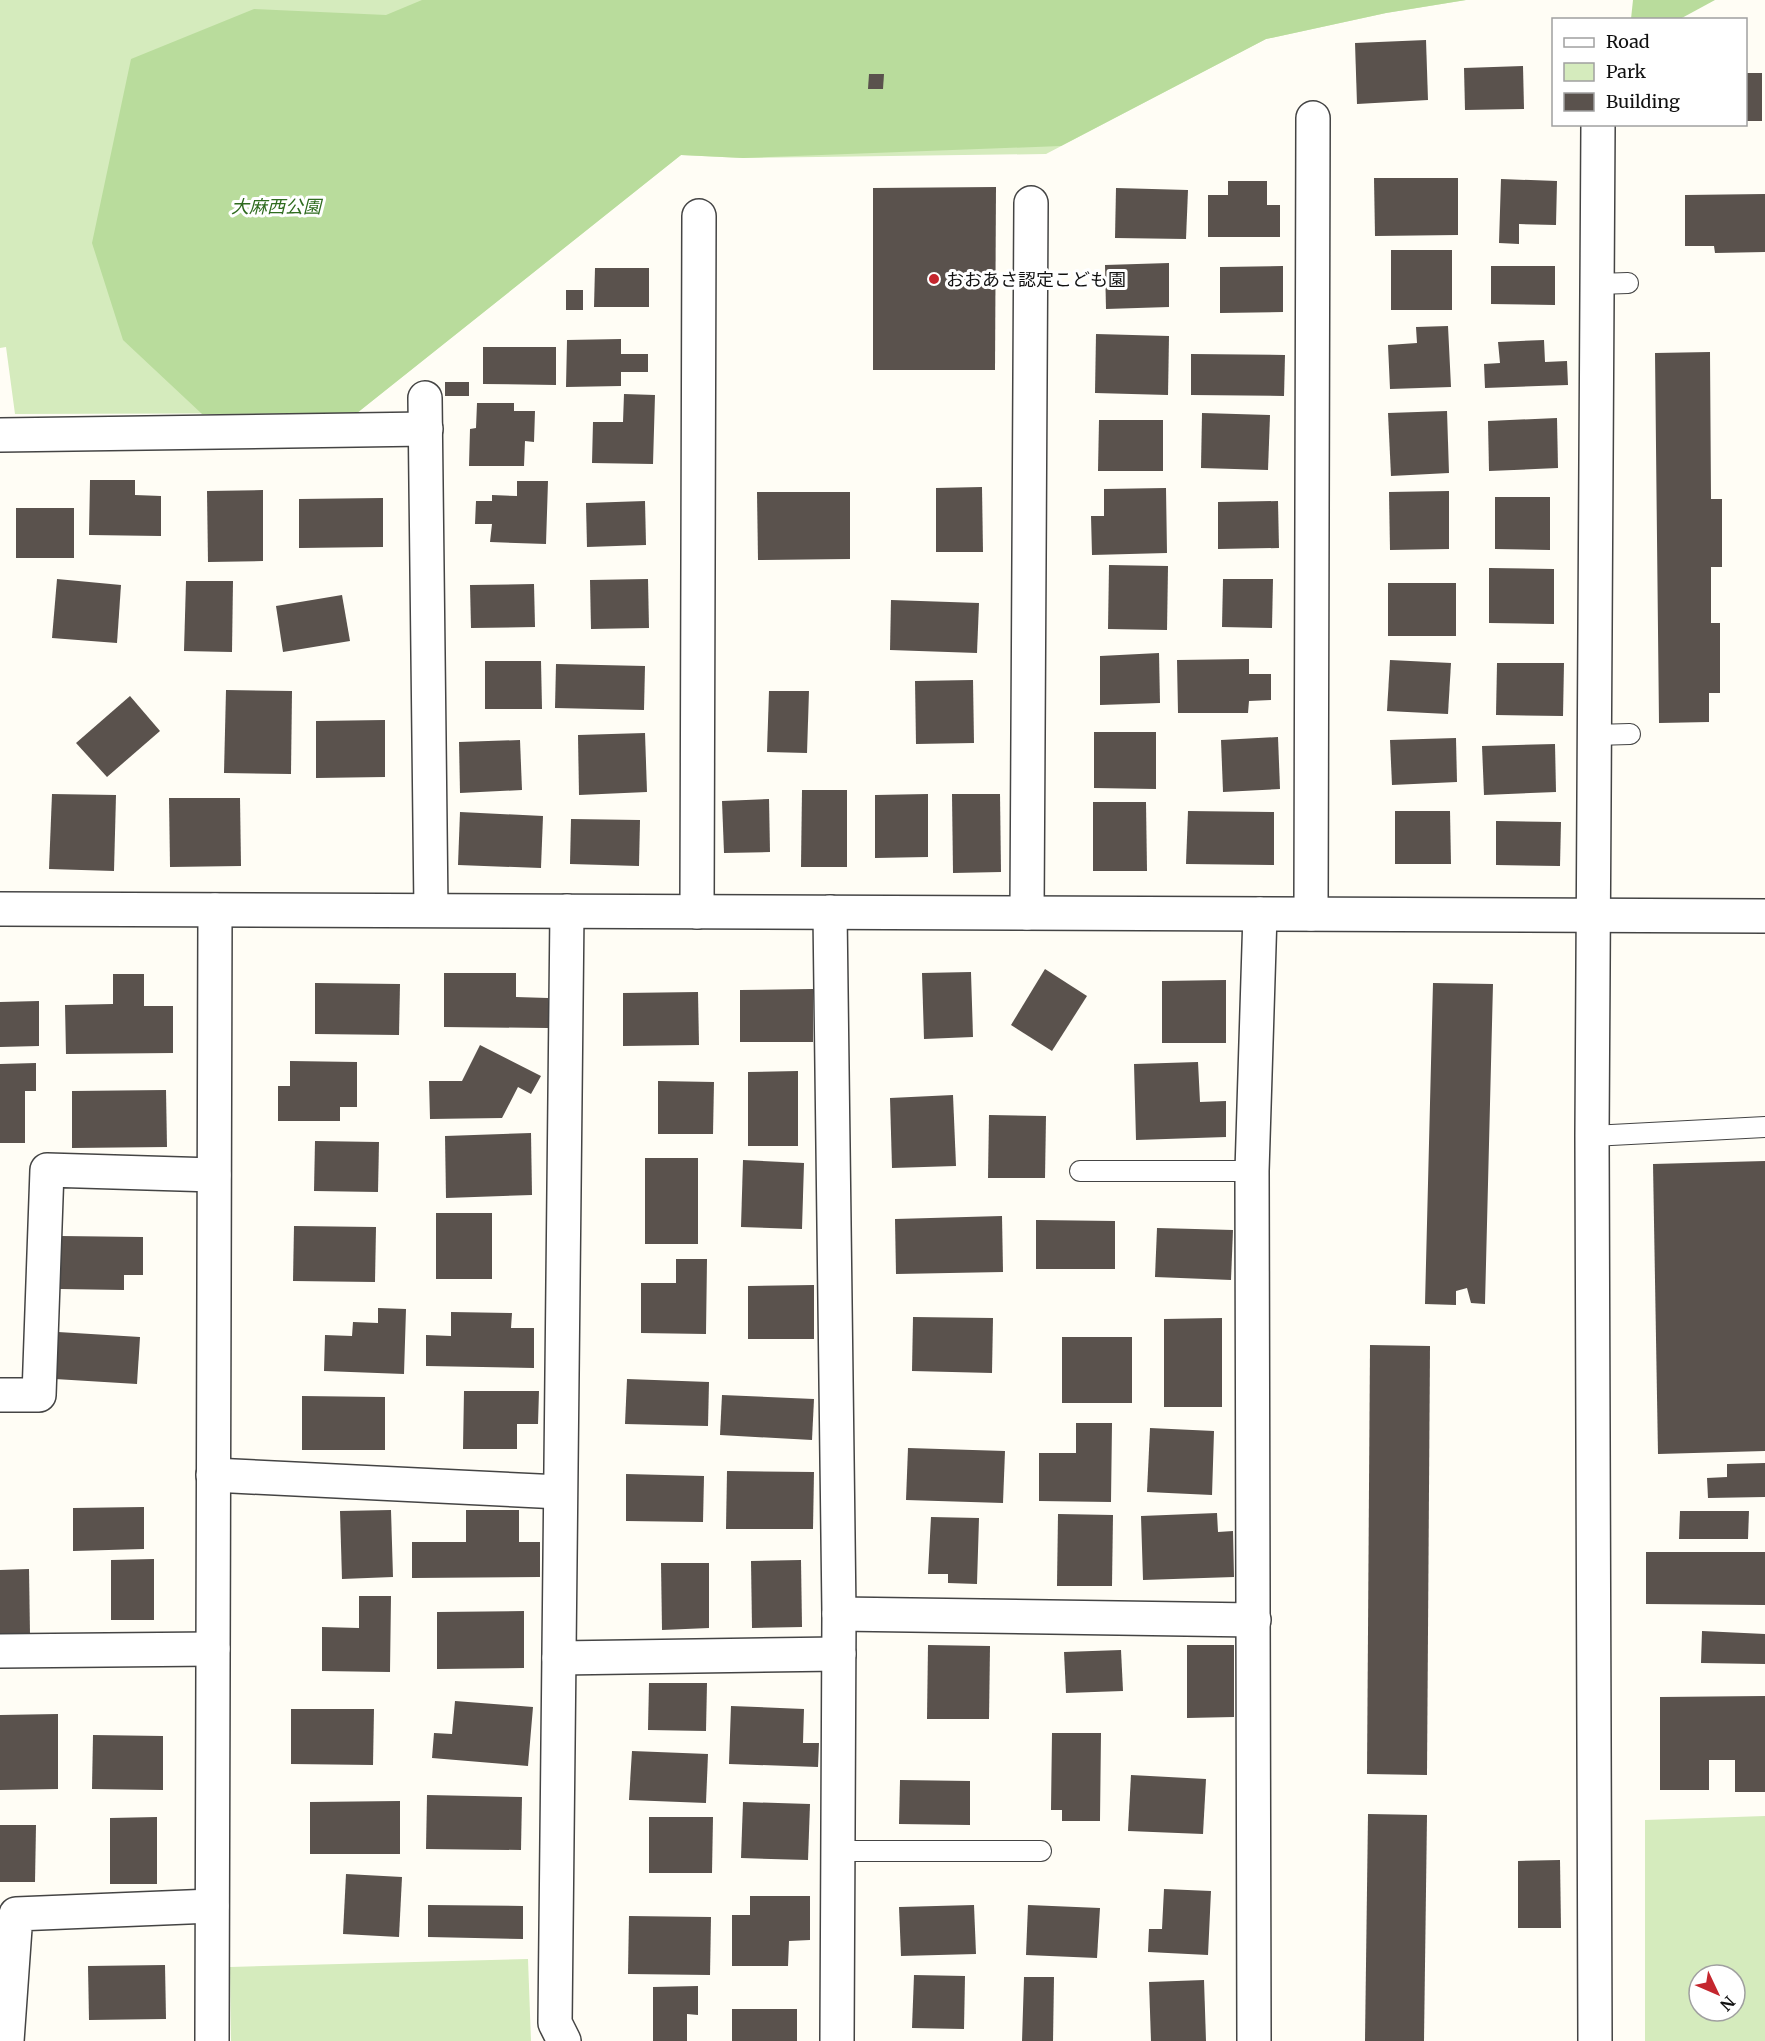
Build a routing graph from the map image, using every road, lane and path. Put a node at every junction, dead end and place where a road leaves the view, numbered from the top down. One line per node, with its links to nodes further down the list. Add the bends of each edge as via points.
1 (1313, 118): 16 (street)
2 (1598, 126): 7 (street, via 1613,284)
3 (1031, 203): 14 (street)
4 (699, 216): 12 (street)
5 (0, 435): 10 (street, via 426,414)
6 (1629, 734): 7 (lane)
7 (1595, 735): 17 (street)
8 (0, 909): 9 (street)
9 (215, 910): 10 (street); 23 (street)
10 (431, 910): 11 (street)
11 (567, 911): 12 (street); 26 (street)
12 (697, 912): 13 (street)
13 (830, 912): 14 (street); 27 (street)
14 (1027, 913): 15 (street)
15 (1260, 914): 16 (street); 22 (street)
16 (1311, 914): 17 (street)
17 (1594, 915): 18 (street); 20 (street)
18 (1765, 916)
19 (1765, 1127): 20 (lane)
20 (1592, 1136): 41 (street)
21 (1080, 1171): 22 (lane)
22 (1252, 1171): 28 (street)
23 (214, 1175): 24 (street, via 47,1170 39,1395); 25 (street)
24 (0, 1395)
25 (213, 1475): 26 (street); 29 (street)
26 (560, 1492): 32 (street)
27 (838, 1614): 28 (street); 31 (street)
28 (1254, 1620): 40 (street)
29 (213, 1649): 30 (street); 35 (street)
30 (0, 1651)
31 (838, 1654): 32 (street); 33 (street)
32 (559, 1658): 38 (street, via 555,2023)
33 (838, 1851): 34 (lane); 39 (street)
34 (1041, 1851)
35 (212, 1906): 36 (street, via 15,1914); 37 (street)
36 (7, 2041)
37 (212, 2041)
38 (564, 2041)
39 (837, 2041)
40 (1254, 2041)
41 (1595, 2041)

